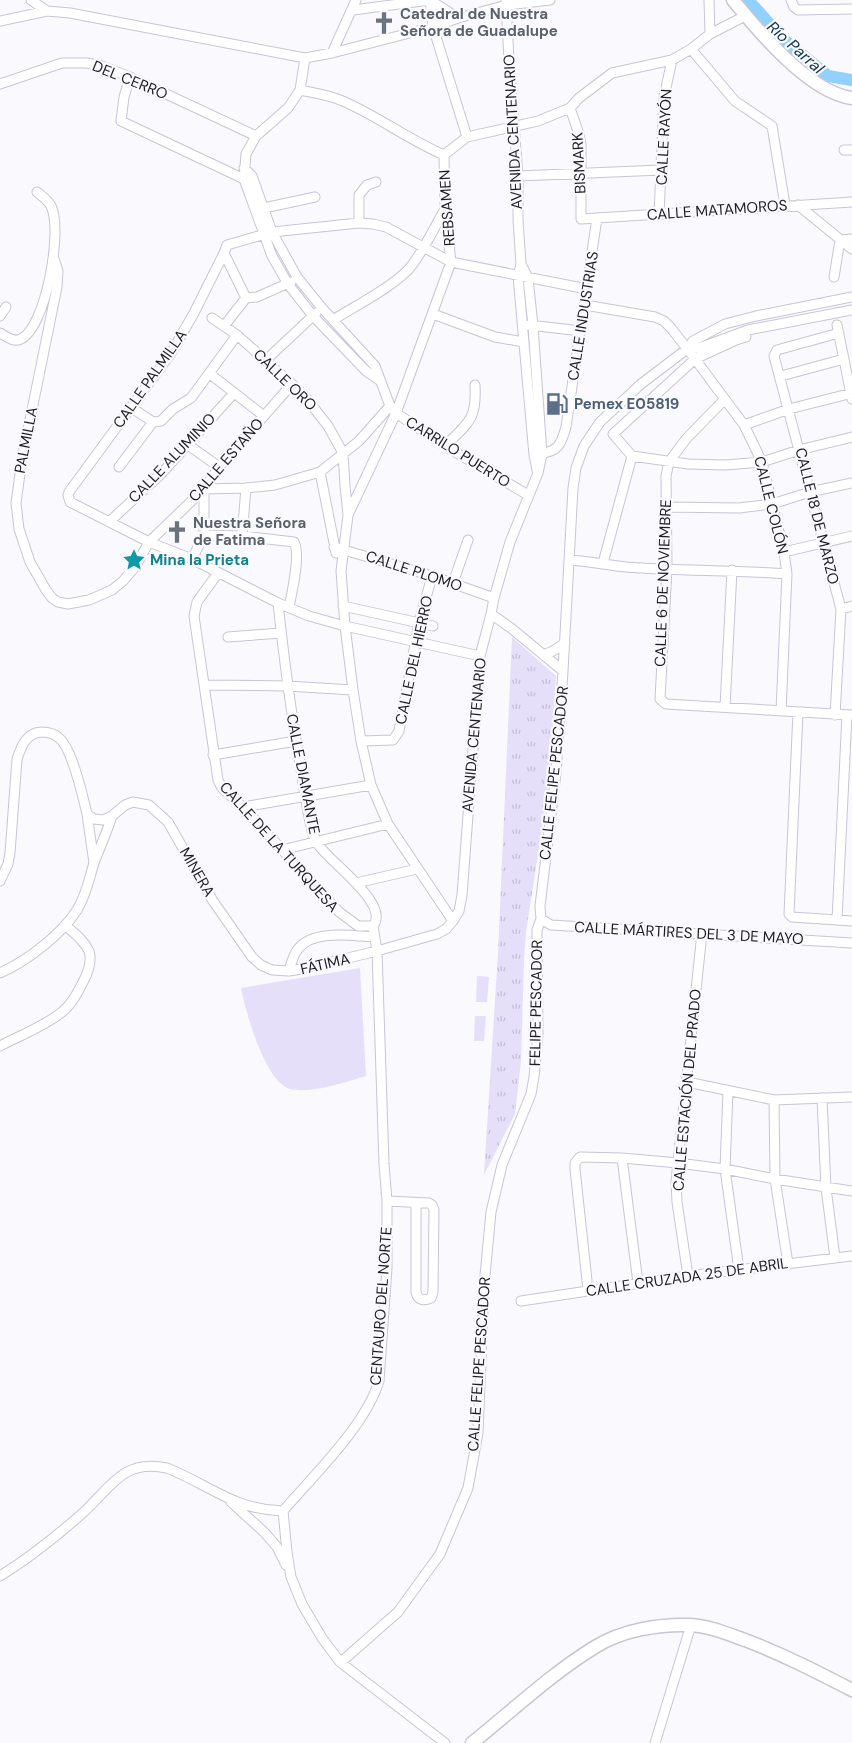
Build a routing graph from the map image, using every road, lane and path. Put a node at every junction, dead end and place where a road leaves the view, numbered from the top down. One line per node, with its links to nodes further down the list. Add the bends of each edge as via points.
1 (31, 0): 11 (street)
2 (356, 0): 10 (street)
3 (430, 0): 10 (street); 13 (street); 15 (street)
4 (550, 0): 8 (street)
5 (709, 0): 16 (street)
6 (732, 0): 12 (main road)
7 (791, 0): 9 (street, via 798,10)
8 (507, 3): 13 (street); 26 (street, AVENIDA CENTENARIO)
9 (852, 9)
10 (353, 10): 18 (street)
11 (47, 11): 14 (street); 19 (street, via 92,16)
12 (745, 16): 16 (street); 24 (main road, via 814,83)
13 (458, 18): 15 (street)
14 (0, 21)
15 (433, 27): 18 (street); 28 (street)
16 (710, 34): 17 (street)
17 (691, 49): 20 (street); 38 (street, via 735,101 774,130)
18 (332, 53): 19 (street)
19 (305, 58): 23 (street)
20 (672, 60): 25 (street, via 612,74); 30 (street, CALLE RAYÓN, via 664,98)
21 (130, 77): 22 (street, DEL CERRO, via 102,66 62,63); 27 (street, DEL CERRO); 33 (street, via 121,121)
22 (0, 84)
23 (300, 90): 27 (street, via 288,108); 29 (street, via 343,100 422,146)
24 (852, 98)
25 (570, 108): 26 (street); 31 (street, BISMARK, via 580,134)
26 (515, 127): 28 (street); 32 (street, AVENIDA CENTENARIO)
27 (256, 136): 33 (street, via 246,154 244,168)
28 (467, 137): 29 (street)
29 (444, 155): 41 (street, REBSAMEN)
30 (661, 170): 31 (street); 42 (street, CALLE RAYÓN)
31 (581, 175): 32 (street); 44 (street, BISMARK)
32 (518, 176): 55 (street, AVENIDA CENTENARIO)
33 (248, 178): 40 (street); 46 (street)
34 (376, 182): 45 (street, via 367,185 359,195)
35 (37, 192): 52 (street, via 50,204 53,212)
36 (315, 197): 40 (street)
37 (852, 202): 39 (street, CALLE MATAMOROS)
38 (785, 205): 39 (street, CALLE MATAMOROS); 42 (street, CALLE MATAMOROS)
39 (798, 205): 48 (street)
40 (264, 208): 46 (street)
41 (445, 208): 49 (street); 53 (street, REBSAMEN)
42 (659, 215): 43 (street, CALLE MATAMOROS)
43 (597, 218): 44 (street, CALLE MATAMOROS); 58 (street, CALLE INDUSTRIAS)
44 (581, 219)
45 (359, 223): 46 (street); 49 (street, via 386,228)
46 (267, 233): 51 (street, via 227,245); 54 (street); 57 (street, via 272,256)
47 (852, 239): 48 (street)
48 (840, 240): 50 (street); 56 (street)
49 (422, 247): 53 (street); 69 (street, via 406,271)
50 (852, 249)
51 (224, 252): 60 (street); 93 (street, CALLE PALMILLA, via 179,339)
52 (54, 259): 74 (street, via 43,304 30,330 15,340); 139 (street, PALMILLA, via 58,271 57,287 22,459 16,513 30,562 46,590 58,602)
53 (451, 262): 55 (street); 65 (street)
54 (297, 277): 57 (street); 63 (street)
55 (523, 277): 58 (street); 70 (street, AVENIDA CENTENARIO); 72 (street, AVENIDA CENTENARIO)
56 (834, 277)
57 (288, 284): 60 (street, via 257,297); 67 (street)
58 (587, 289): 61 (street, CALLE INDUSTRIAS)
59 (852, 297): 80 (street, via 725,324 693,341)
60 (246, 298): 71 (street)
61 (585, 305): 73 (street, CALLE INDUSTRIAS); 80 (street, CALLE COLÓN, via 655,317 664,321)
62 (6, 307): 66 (street)
63 (322, 308): 67 (street); 69 (street)
64 (852, 310): 80 (street, via 748,330)
65 (432, 314): 78 (street, via 496,337); 95 (street)
66 (0, 316)
67 (313, 316): 79 (street); 83 (street)
68 (212, 318): 71 (street, CALLE ORO)
69 (333, 320): 77 (street)
70 (523, 325): 72 (street); 78 (street, AVENIDA CENTENARIO)
71 (224, 326): 75 (street, CALLE ORO)
72 (534, 326): 73 (street); 89 (street, AVENIDA CENTENARIO)
73 (581, 331): 104 (street, CALLE INDUSTRIAS, via 563,436 556,449)
74 (0, 333)
75 (237, 335): 83 (street, CALLE ORO); 84 (street)
76 (746, 337): 81 (street)
77 (350, 338): 79 (street); 86 (street, via 375,366)
78 (524, 342): 89 (street, AVENIDA CENTENARIO)
79 (342, 345): 86 (street)
80 (688, 349): 81 (street, CALLE COLÓN); 129 (street, via 641,384 600,422 584,446 573,488)
81 (695, 359): 92 (street, CALLE COLÓN); 105 (street, via 613,434)
82 (844, 359): 85 (street); 85 (street, CALLE 18 DE MARZO, via 838,329 777,350 774,356); 91 (street)
83 (266, 360): 87 (street, CALLE ORO)
84 (210, 374): 90 (street); 97 (street, via 191,398)
85 (781, 376): 94 (street, CALLE 18 DE MARZO)
86 (379, 380): 95 (street)
87 (292, 384): 96 (street, CALLE ESTAÑO); 103 (street, CALLE ORO, via 316,410)
88 (476, 386): 101 (street, via 474,416)
89 (533, 386): 104 (street, AVENIDA CENTENARIO)
90 (234, 393): 96 (street); 100 (street, CALLE ALUMINIO)
91 (852, 395): 94 (street)
92 (725, 399): 98 (street, CALLE COLÓN); 106 (street, via 686,438)
93 (132, 408): 97 (street); 119 (street, CALLE PALMILLA, via 69,492 68,498 73,504)
94 (789, 409): 98 (street); 102 (street, CALLE 18 DE MARZO)
95 (393, 410): 101 (street, CARRILO PUERTO); 103 (street); 118 (street)
96 (264, 416): 109 (street, CALLE ESTAÑO)
97 (157, 422): 108 (street)
98 (744, 425): 107 (street, CALLE COLÓN)
99 (852, 437): 102 (street)
100 (187, 444): 109 (street); 119 (street, CALLE ALUMINIO, via 162,473)
101 (445, 446): 115 (street, CARRILO PUERTO)
102 (799, 450): 107 (street); 114 (street, CALLE 18 DE MARZO)
103 (344, 453): 110 (street); 118 (street)
104 (538, 454): 115 (street, AVENIDA CENTENARIO, via 538,474)
105 (632, 456): 106 (street); 130 (street)
106 (669, 462): 107 (street, via 725,465); 117 (street, CALLE 6 DE NOVIEMBRE)
107 (762, 462): 116 (street, CALLE COLÓN)
108 (119, 467)
109 (219, 467): 113 (street, CALLE ESTAÑO)
110 (320, 472): 112 (street, via 283,483); 126 (street)
111 (852, 483): 114 (street)
112 (246, 488): 113 (street); 121 (street)
113 (204, 489): 120 (street); 124 (street, CALLE ESTAÑO)
114 (810, 492): 116 (street); 125 (street, CALLE 18 DE MARZO)
115 (528, 495): 137 (street, AVENIDA CENTENARIO)
116 (772, 504): 117 (street, via 739,508); 127 (street, CALLE COLÓN)
117 (666, 507): 131 (street, CALLE 6 DE NOVIEMBRE)
118 (348, 515): 126 (street)
119 (109, 522): 124 (street)
120 (204, 535): 121 (street); 128 (street)
121 (242, 536): 142 (street, via 292,540 296,544)
122 (852, 536): 125 (street)
123 (468, 540): 136 (street)
124 (149, 542): 128 (street); 139 (street, CALLE ESTAÑO, via 135,567 112,590 89,600)
125 (824, 544): 127 (street); 143 (street, CALLE 18 DE MARZO)
126 (338, 548): 135 (street, CALLE PLOMO); 140 (street)
127 (784, 552): 134 (street, CALLE COLÓN)
128 (192, 559): 133 (street)
129 (569, 560): 130 (street); 151 (street)
130 (603, 563): 131 (street)
131 (666, 568): 132 (street); 158 (street, CALLE 6 DE NOVIEMBRE, via 660,694 663,703)
132 (732, 570): 134 (street); 158 (street)
133 (218, 573): 138 (street); 155 (street, CALLE DE LA TURQUESA, via 197,602 194,616)
134 (787, 574): 159 (street, CALLE COLÓN)
135 (432, 576): 136 (street, CALLE PLOMO); 145 (street, CALLE DEL HIERRO)
136 (453, 583): 137 (street, CALLE PLOMO)
137 (494, 598): 144 (street, AVENIDA CENTENARIO)
138 (278, 603): 142 (street); 148 (street, CALLE DIAMANTE)
139 (68, 604)
140 (343, 606): 145 (street); 146 (street)
141 (852, 606): 143 (street)
142 (289, 607): 146 (street)
143 (841, 609): 161 (street, CALLE 18 DE MARZO)
144 (492, 614): 152 (street, CALLE FELIPE PESCADOR); 153 (street, AVENIDA CENTENARIO)
145 (420, 623): 147 (street); 150 (street, CALLE DEL HIERRO)
146 (345, 626): 150 (street); 157 (street)
147 (433, 626)
148 (281, 633): 149 (street); 156 (street, CALLE DIAMANTE)
149 (228, 637)
150 (417, 642): 153 (street); 164 (street, CALLE DEL HIERRO, via 396,737 388,741)
151 (565, 643): 152 (street); 154 (street)
152 (543, 655): 154 (street, CALLE FELIPE PESCADOR)
153 (480, 656): 180 (street, AVENIDA CENTENARIO, via 462,895)
154 (563, 671): 178 (street, CALLE FELIPE PESCADOR)
155 (205, 685): 156 (street); 165 (street, CALLE DE LA TURQUESA)
156 (287, 686): 157 (street); 163 (street, CALLE DIAMANTE)
157 (352, 690): 164 (street)
158 (725, 707): 159 (street)
159 (781, 711): 160 (street)
160 (798, 712): 161 (street); 179 (street, via 788,914)
161 (835, 715): 162 (street)
162 (850, 715): 179 (street)
163 (296, 741): 165 (street); 167 (street, CALLE DIAMANTE)
164 (361, 741): 166 (street)
165 (213, 755): 168 (street, CALLE DE LA TURQUESA, via 222,788)
166 (371, 785): 167 (street); 171 (street)
167 (305, 797): 168 (street); 172 (street, CALLE DIAMANTE)
168 (243, 806): 173 (street, CALLE DE LA TURQUESA)
169 (87, 814): 170 (street, via 98,820); 174 (street); 176 (street, via 76,773 63,742 52,733 30,735 17,759 10,853)
170 (112, 816): 174 (street); 188 (street, MINERA, via 125,804 133,802 149,805 168,822 213,901 252,957)
171 (388, 824): 172 (street); 175 (street)
172 (316, 842): 173 (street); 177 (street, CALLE DIAMANTE)
173 (282, 850): 183 (street, CALLE DE LA TURQUESA, via 344,918 358,926)
174 (94, 863): 182 (street, via 82,902)
175 (417, 869): 177 (street); 180 (street)
176 (0, 880)
177 (356, 883): 183 (street, CALLE DIAMANTE, via 376,912)
178 (541, 919): 184 (street, CALLE MÁRTIRES DEL 3 DE MAYO, via 551,925); 197 (street, FELIPE PESCADOR, via 537,930 538,1034 531,1094)
179 (837, 920): 181 (street)
180 (453, 921): 187 (street, via 437,934)
181 (852, 921)
182 (65, 925): 190 (street, via 26,960); 191 (street, via 86,945 90,958 86,977 77,994 61,1013)
183 (373, 926): 185 (street, CALLE DIAMANTE)
184 (702, 933): 186 (street, CALLE MÁRTIRES DEL 3 DE MAYO); 192 (street, CALLE ESTACIÓN DEL PRADO)
185 (375, 937): 187 (street, CALLE DIAMANTE); 189 (street, via 337,935 310,940 298,948)
186 (852, 943)
187 (377, 951): 189 (street, FÁTIMA); 204 (street, CENTAURO DEL NORTE)
188 (272, 970): 189 (street, FÁTIMA)
189 (289, 971)
190 (0, 973)
191 (0, 1046)
192 (687, 1082): 193 (street); 199 (street, CALLE ESTACIÓN DEL PRADO)
193 (728, 1091): 196 (street); 200 (street)
194 (852, 1097): 195 (street)
195 (822, 1098): 196 (street); 202 (street)
196 (774, 1100): 201 (street)
197 (523, 1117): 219 (street, CALLE FELIPE PESCADOR, via 502,1165 488,1231 478,1433 468,1488 440,1554 398,1612)
198 (622, 1158): 199 (street); 211 (street); 212 (street, via 580,1157 576,1163)
199 (678, 1163): 200 (street); 210 (street, CALLE ESTACIÓN DEL PRADO, via 677,1202)
200 (725, 1169): 201 (street); 209 (street)
201 (775, 1179): 202 (street); 208 (street)
202 (826, 1188): 203 (street); 207 (street)
203 (852, 1192)
204 (387, 1201): 205 (street); 215 (street, CENTAURO DEL NORTE, via 387,1268 379,1381 375,1394 357,1424)
205 (416, 1203): 205 (street, via 428,1203 434,1210 433,1292 426,1300 417,1298 416,1292)
206 (852, 1256): 207 (street, CALLE CRUZADA 25 DE ABRIL)
207 (835, 1258): 208 (street, CALLE CRUZADA 25 DE ABRIL)
208 (788, 1264): 209 (street, CALLE CRUZADA 25 DE ABRIL)
209 (738, 1270): 210 (street, CALLE CRUZADA 25 DE ABRIL)
210 (688, 1276): 211 (street, CALLE CRUZADA 25 DE ABRIL)
211 (638, 1283): 212 (street, CALLE CRUZADA 25 DE ABRIL)
212 (588, 1290): 213 (street, CALLE CRUZADA 25 DE ABRIL)
213 (522, 1301)
214 (227, 1499): 215 (street, via 256,1508); 216 (street, via 168,1468 141,1466 120,1477 47,1543); 217 (street, via 277,1547)
215 (283, 1511): 217 (street)
216 (0, 1576)
217 (291, 1577): 219 (street, via 302,1604)
218 (692, 1625): 220 (main road, via 722,1632 772,1651); 222 (main road, via 635,1631 596,1646); 223 (street)
219 (341, 1662): 221 (street)
220 (852, 1690)
221 (445, 1743)
222 (472, 1743)
223 (655, 1743)

